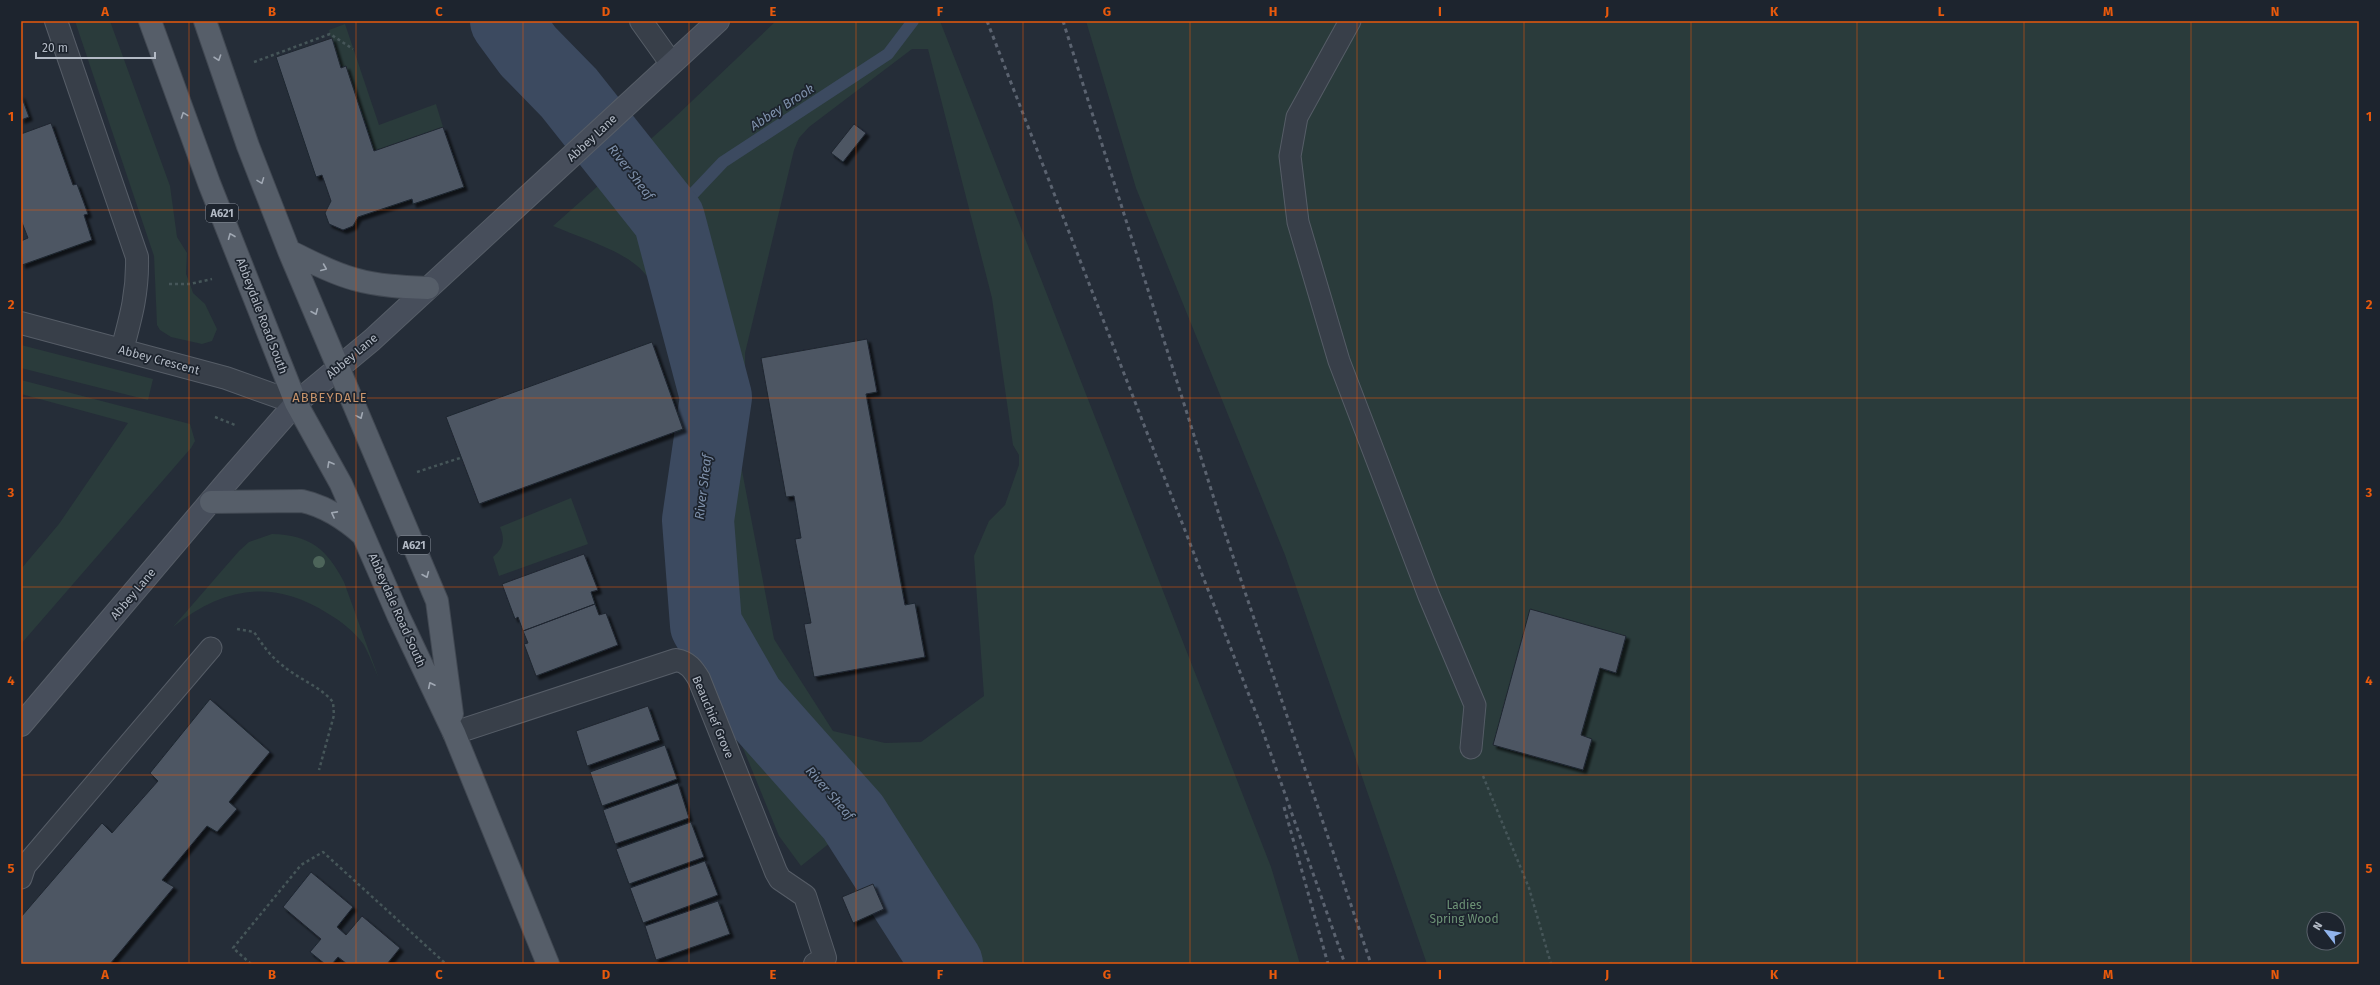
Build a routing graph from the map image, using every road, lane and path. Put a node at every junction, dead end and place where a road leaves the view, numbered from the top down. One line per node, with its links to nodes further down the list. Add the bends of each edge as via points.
1 (56, 21): 15 (street, via 137,257 138,282 134,308)
2 (150, 21): 17 (main road, Abbeydale Road South / A621, one-way to 2, via 209,184)
3 (205, 21): 9 (main road, Abbeydale Road South / A621, one-way to 9)
4 (641, 21): 8 (street)
5 (718, 21): 8 (main road, Abbey Lane)
6 (1350, 21): 25 (lane, via 1297,117 1290,156 1298,222 1339,361 1429,596 1475,705)
7 (353, 49): 9 (path, via 330,34)
8 (671, 63): 13 (main road, Abbey Lane)
9 (223, 72): 10 (main road, Abbeydale Road South / A621, one-way to 10)
10 (288, 251): 13 (main road, one-way to 13, via 354,279 381,285); 16 (main road, Abbeydale Road South / A621, one-way to 16)
11 (162, 284): 12 (path)
12 (190, 284)
13 (428, 288): 16 (main road, Abbey Lane)
14 (21, 322): 15 (street, Abbey Crescent)
15 (122, 350): 17 (street, Abbey Crescent, via 226,378)
16 (339, 367): 17 (main road, Abbey Lane); 24 (main road, Abbeydale Road South / A621, one-way to 24, via 437,601)
17 (296, 403): 20 (main road, Abbey Lane); 21 (main road, Abbeydale Road South / A621, one-way to 17, via 341,484)
18 (460, 458): 19 (path)
19 (452, 461)
20 (210, 502): 21 (main road, one-way to 20, via 347,521 302,501); 23 (main road, Abbey Lane)
21 (365, 537): 24 (main road, Abbeydale Road South / A621, one-way to 21, via 398,615)
22 (211, 648): 26 (path, via 236,630 254,632 270,654 283,666 328,696 333,702 334,715); 27 (lane, via 25,866)
23 (21, 725)
24 (454, 733): 30 (main road, Abbeydale Road South / A621); 31 (street, Beauchief Grove, via 676,660 684,661 699,679 776,872 780,878 805,896 825,958)
25 (1471, 748): 32 (path, via 1529,888)
26 (319, 770)
27 (21, 878)
28 (251, 964): 29 (path, via 233,948 301,865 323,852)
29 (446, 964)
30 (548, 964)
31 (815, 964)
32 (1551, 964)

